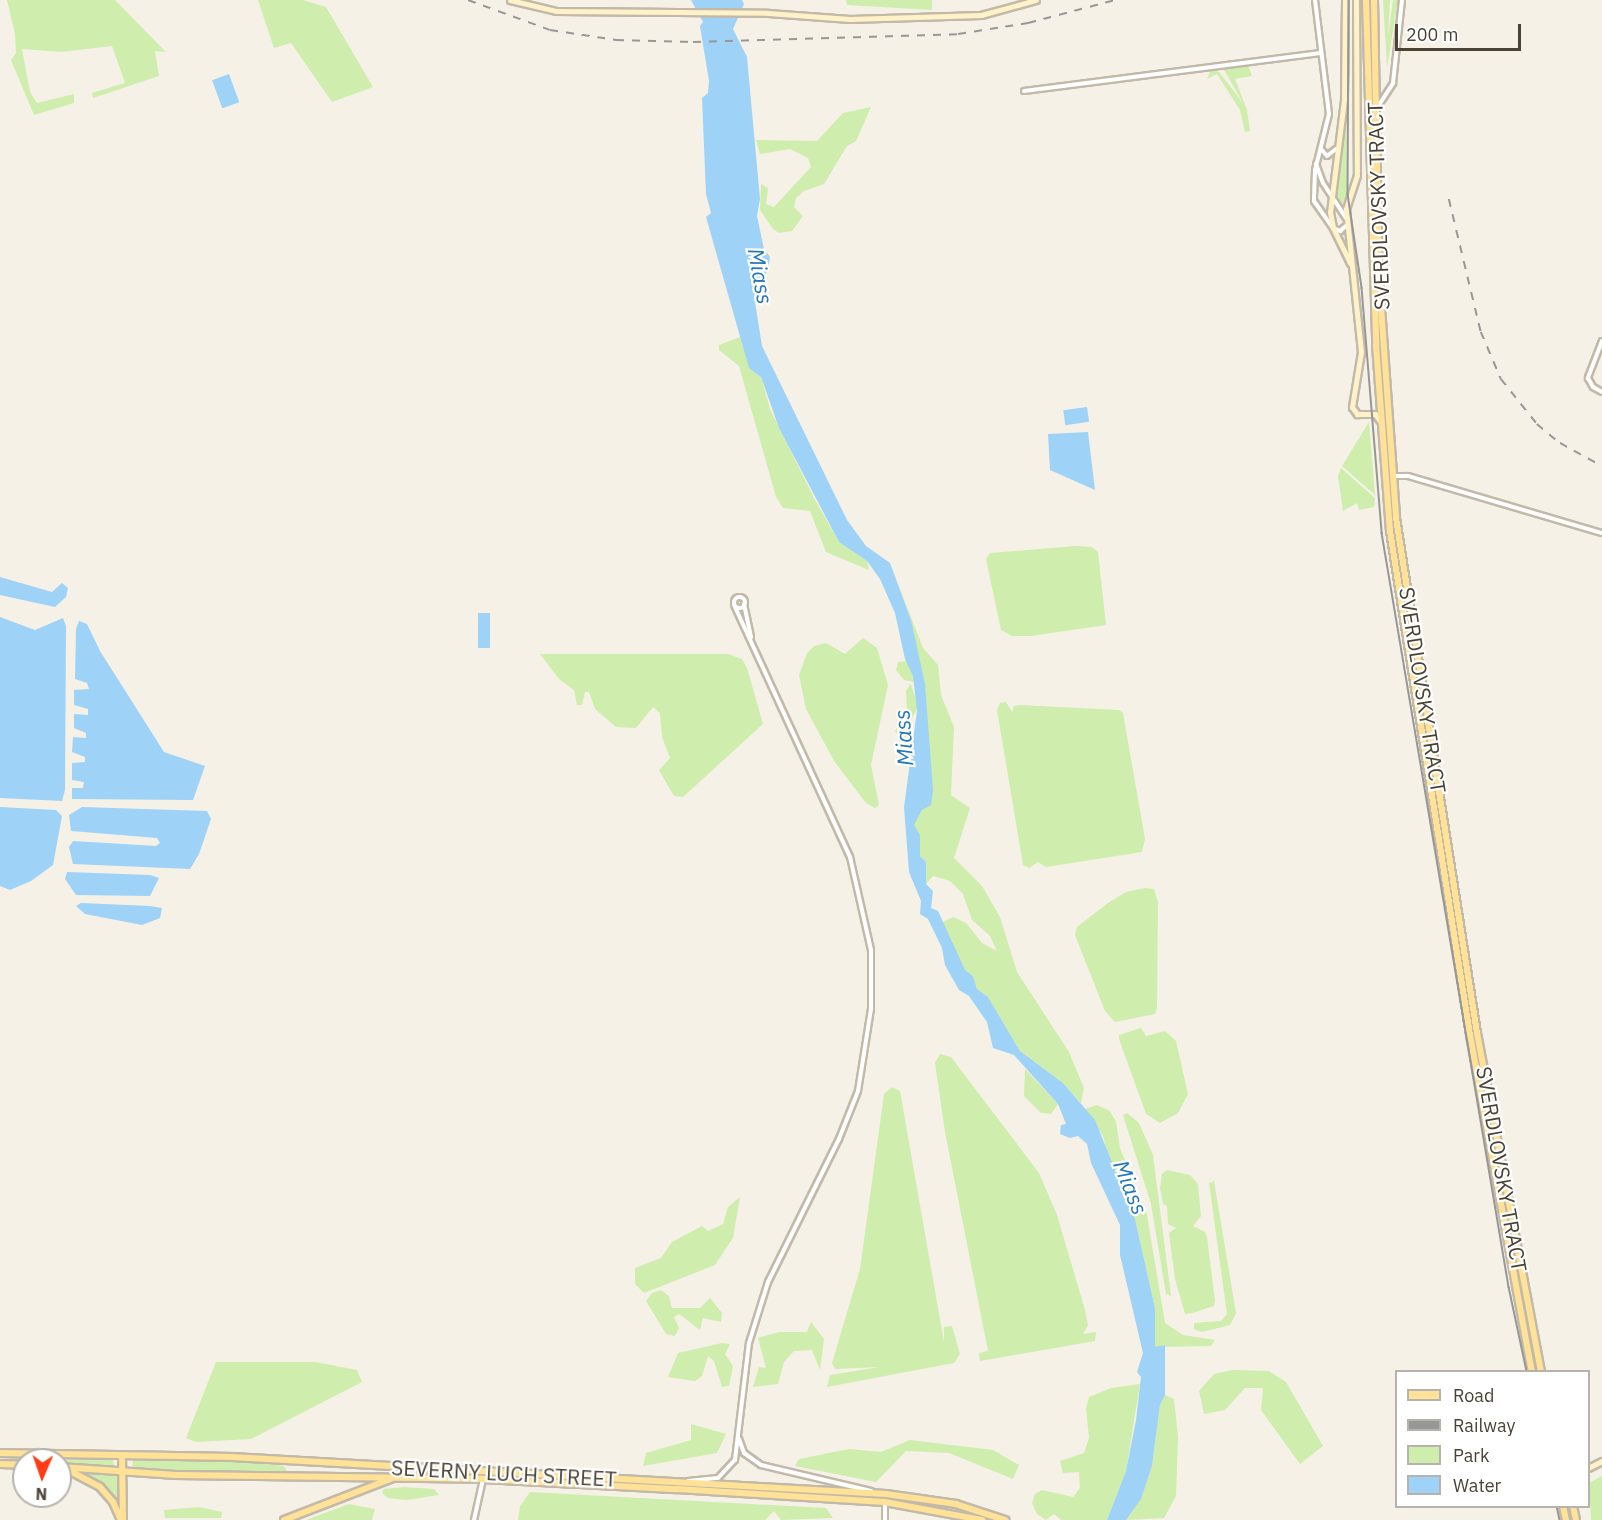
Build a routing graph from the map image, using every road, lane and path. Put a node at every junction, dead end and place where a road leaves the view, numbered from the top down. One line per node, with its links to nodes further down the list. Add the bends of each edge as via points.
1 (510, 0): 10 (main road)
2 (539, 0): 10 (main road)
3 (1036, 0): 10 (main road, via 963,16 832,19 768,13)
4 (1315, 0): 11 (street)
5 (1345, 0): 14 (main road)
6 (1356, 0): 19 (main road, via 1356,186 1347,206)
7 (1366, 0): 24 (main road, SVERDLOVSKY TRACT)
8 (1374, 0): 13 (main road, SVERDLOVSKY TRACT)
9 (1402, 0): 13 (street, via 1393,82)
10 (541, 9)
11 (1321, 53): 12 (street); 15 (street, via 1329,114)
12 (1024, 91)
13 (1376, 109): 28 (main road, SVERDLOVSKY TRACT, via 1379,279)
14 (1338, 146): 15 (street, via 1328,156); 17 (main road)
15 (1320, 147): 16 (street)
16 (1316, 164): 17 (street); 18 (street)
17 (1330, 194): 18 (street, via 1320,187); 19 (street); 20 (main road)
18 (1314, 195): 20 (street)
19 (1347, 220): 20 (street, via 1344,229); 21 (main road)
20 (1333, 228): 21 (main road)
21 (1354, 276): 25 (main road, via 1361,352 1352,409 1357,414)
22 (1602, 341): 23 (street, via 1588,378)
23 (1602, 392)
24 (1379, 401): 25 (main road); 26 (main road, SVERDLOVSKY TRACT)
25 (1372, 414): 26 (main road)
26 (1380, 421): 27 (main road, SVERDLOVSKY TRACT)
27 (1385, 476): 28 (main road); 33 (main road, SVERDLOVSKY TRACT, via 1390,531 1470,1035)
28 (1393, 476): 29 (street, via 1408,476); 34 (main road, SVERDLOVSKY TRACT, via 1477,1033)
29 (1602, 533)
30 (744, 603): 31 (street, via 740,608); 31 (street, via 737,596); 32 (street)
31 (734, 605): 32 (street)
32 (751, 638): 35 (street, via 774,697 850,857 865,915 872,980 868,1036 858,1091 832,1155 768,1282 749,1343)
33 (1532, 1370)
34 (1542, 1370)
35 (738, 1435): 45 (street, via 735,1460 724,1473); 46 (street, via 744,1454 761,1465)
36 (72, 1455): 37 (main road, SEVERNY LUCH STREET)
37 (122, 1456): 38 (main road, SEVERNY LUCH STREET); 40 (main road)
38 (289, 1462): 42 (main road, via 294,1471); 45 (main road, SEVERNY LUCH STREET)
39 (72, 1468): 40 (main road, SEVERNY LUCH STREET)
40 (122, 1471): 42 (main road, SEVERNY LUCH STREET); 48 (main road)
41 (72, 1472): 48 (main road, via 94,1482 113,1502)
42 (288, 1477): 43 (main road, SEVERNY LUCH STREET)
43 (396, 1477): 44 (main road, SEVERNY LUCH STREET); 49 (main road)
44 (483, 1479): 47 (main road, SEVERNY LUCH STREET); 50 (street)
45 (675, 1482): 46 (main road, SEVERNY LUCH STREET)
46 (886, 1494): 53 (main road, SEVERNY LUCH STREET, via 956,1504)
47 (885, 1503): 51 (street); 52 (main road, SEVERNY LUCH STREET)
48 (122, 1520)
49 (284, 1520)
50 (474, 1520)
51 (885, 1520)
52 (982, 1520)
53 (1005, 1520)

